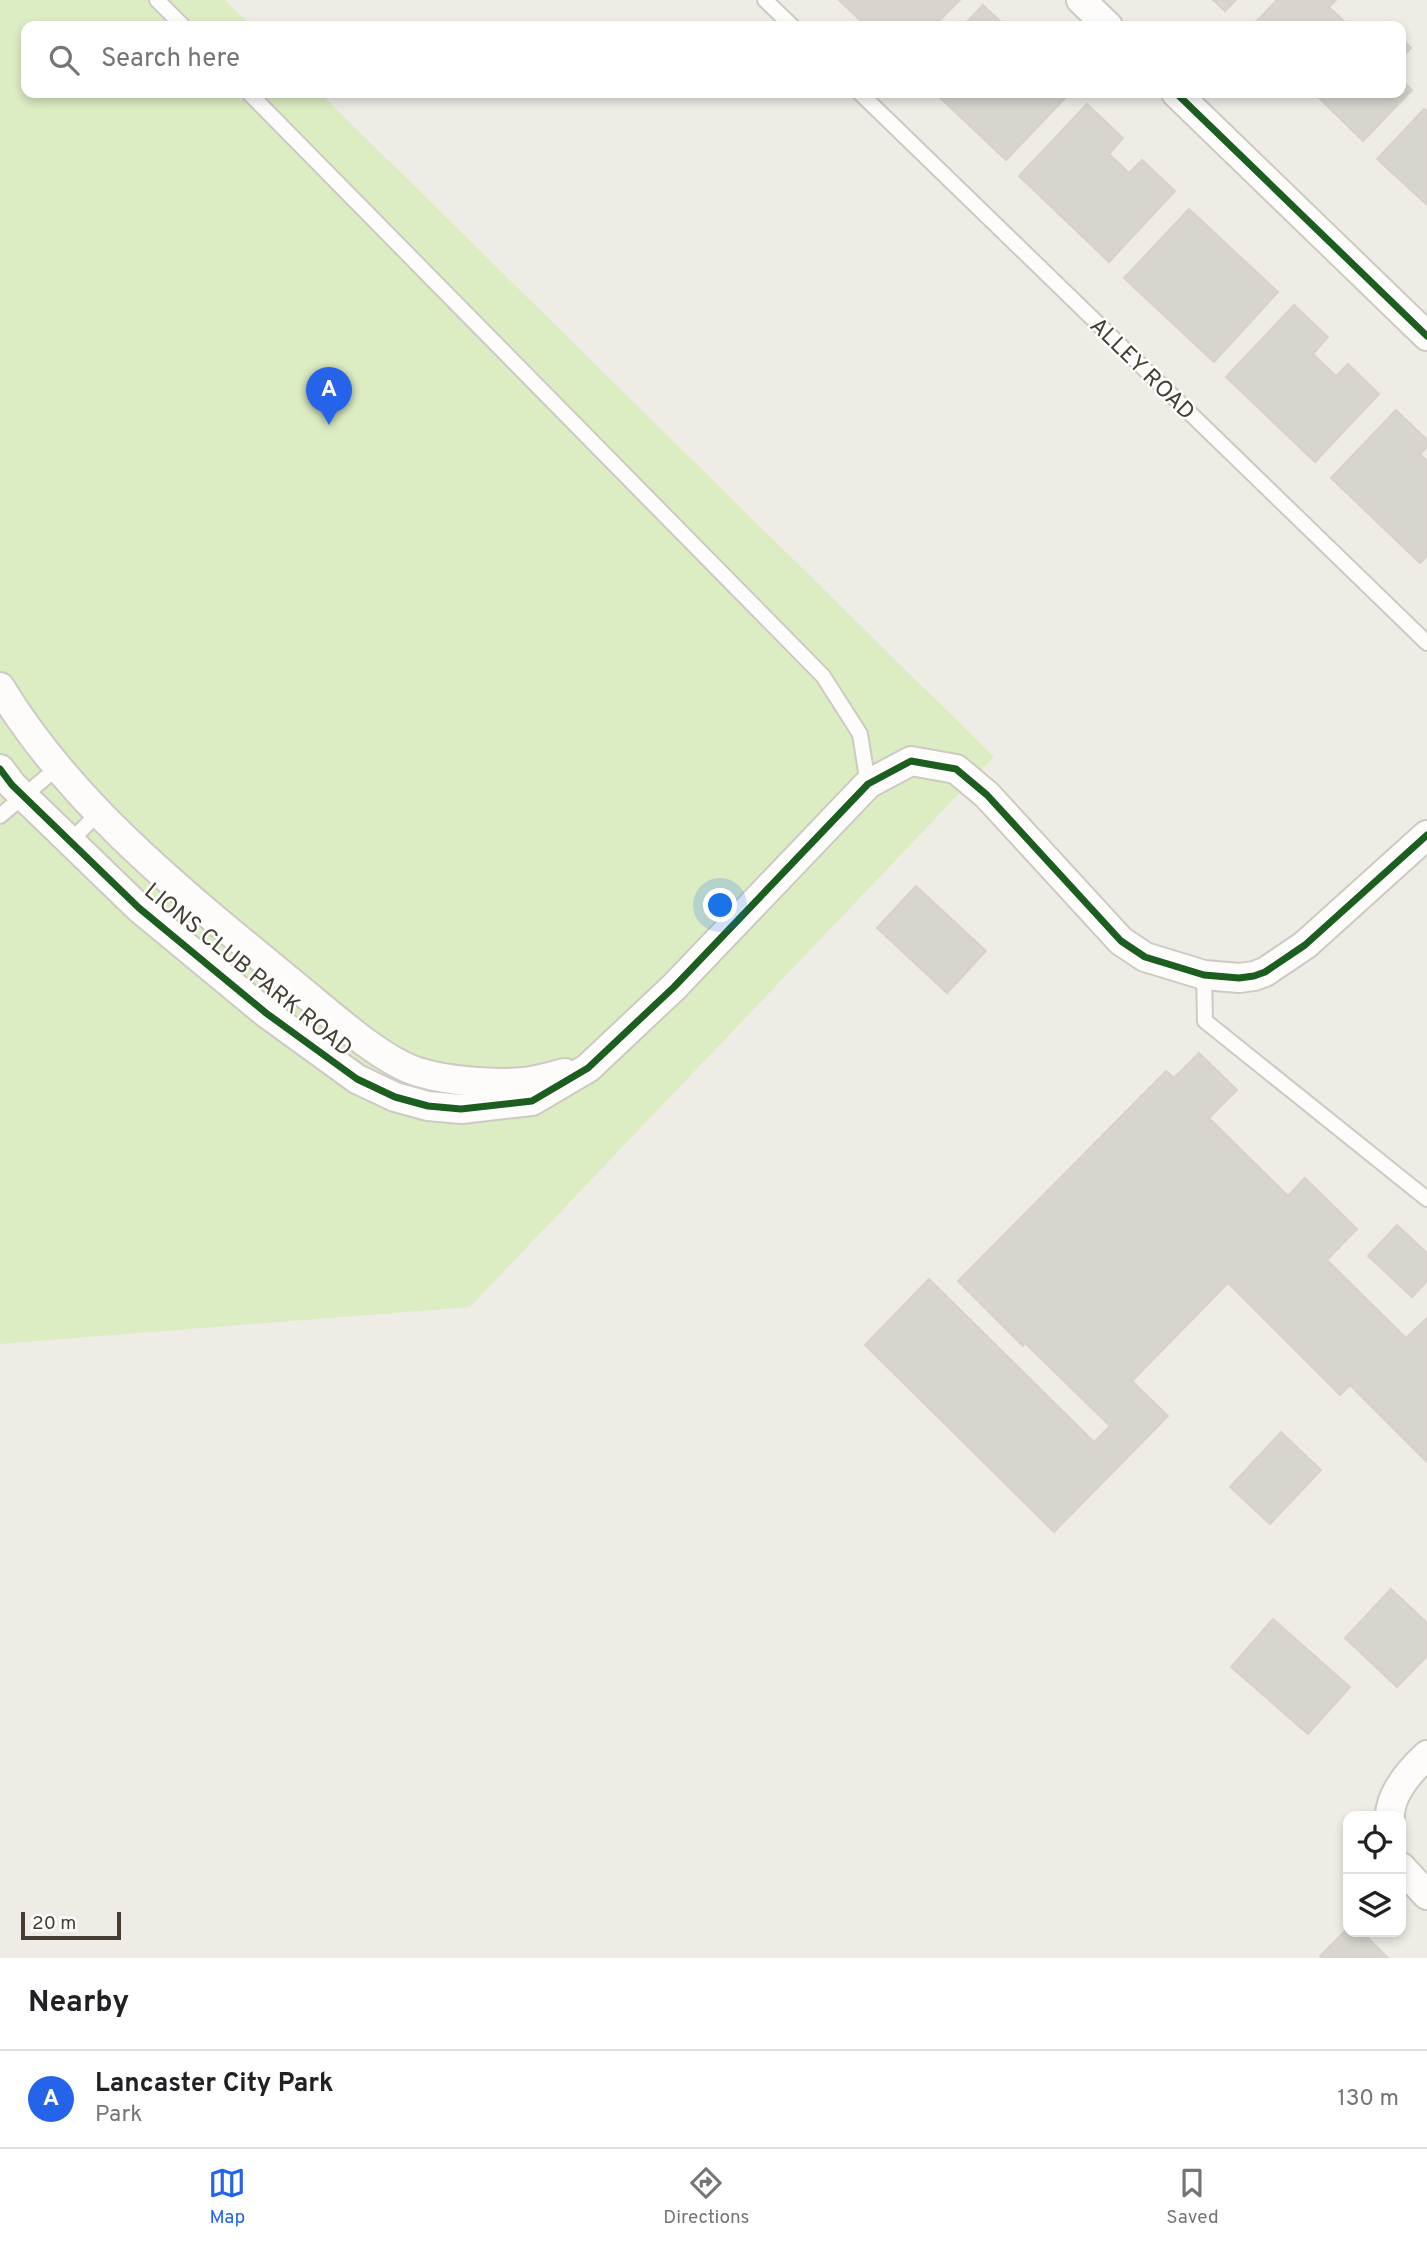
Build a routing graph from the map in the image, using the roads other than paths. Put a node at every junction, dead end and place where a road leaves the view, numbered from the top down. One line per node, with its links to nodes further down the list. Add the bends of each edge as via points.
1 (157, 0): 4 (lane)
2 (765, 0): 5 (lane)
3 (1081, 0): 6 (street)
4 (178, 21)
5 (787, 21)
6 (1103, 21)
7 (253, 98): 15 (lane, via 823,676 860,734)
8 (865, 98): 11 (lane, ALLEY ROAD)
9 (1181, 98): 10 (street)
10 (1427, 337)
11 (1427, 643)
12 (0, 687): 13 (street, LIONS CLUB PARK ROAD)
13 (57, 768): 16 (lane); 17 (street, LIONS CLUB PARK ROAD)
14 (0, 769): 16 (street, LIONS CLUB PARK ROAD)
15 (868, 784): 21 (street, LIONS CLUB PARK ROAD, via 911,761 956,769 987,795 1121,941 1146,957); 24 (street, LIONS CLUB PARK ROAD, via 674,987)
16 (22, 795): 18 (lane); 20 (street, LIONS CLUB PARK ROAD)
17 (99, 812): 20 (lane); 22 (street, LIONS CLUB PARK ROAD)
18 (0, 816)
19 (1427, 835): 21 (street, LIONS CLUB PARK ROAD, via 1305,945 1265,972 1239,978)
20 (70, 842): 23 (street, LIONS CLUB PARK ROAD, via 139,908)
21 (1203, 975): 25 (lane, via 1205,1021)
22 (293, 984): 23 (lane); 24 (street, LIONS CLUB PARK ROAD, via 357,1036 417,1071 469,1081 523,1082)
23 (266, 1013): 24 (street, LIONS CLUB PARK ROAD, via 357,1079 428,1106 461,1109 532,1101)
24 (589, 1068)
25 (1427, 1199)
26 (1427, 1755): 27 (street, via 1412,1769)
27 (1390, 1810)
28 (1406, 1872): 29 (street)
29 (1427, 1895)

